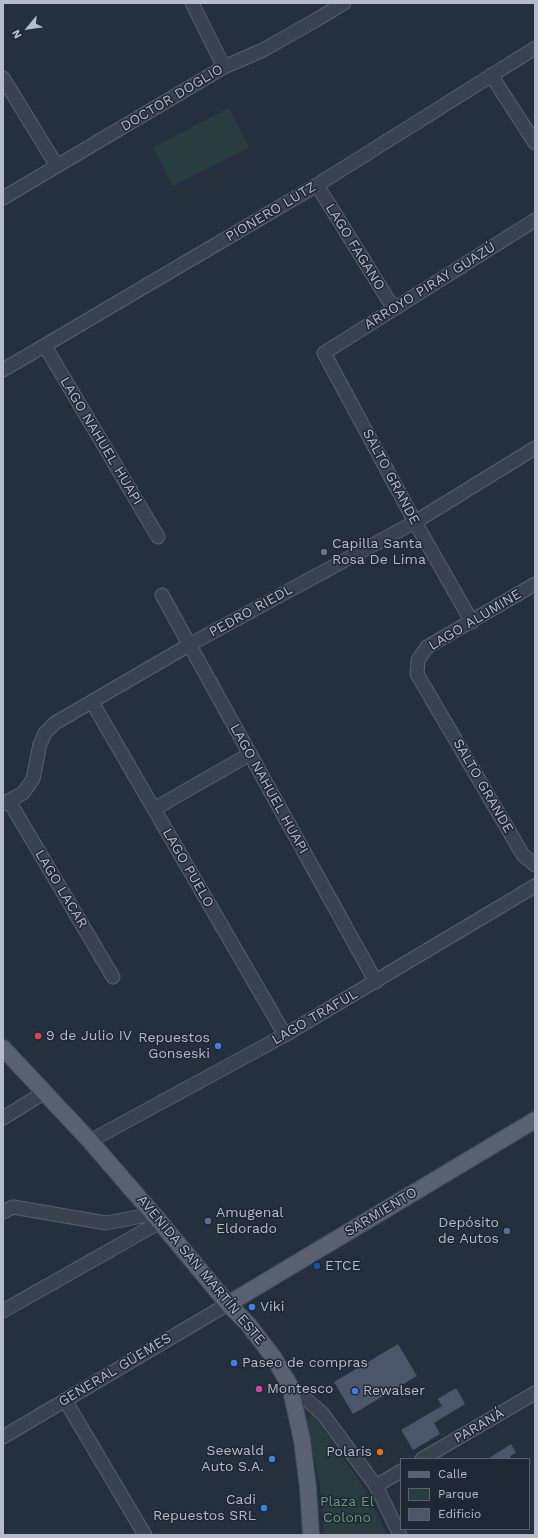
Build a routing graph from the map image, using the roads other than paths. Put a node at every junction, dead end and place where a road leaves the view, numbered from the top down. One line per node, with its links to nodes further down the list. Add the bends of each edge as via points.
1 (192, 3): 4 (street)
2 (344, 3): 4 (street, DOCTOR DOGLIO, via 263,50)
3 (535, 48): 5 (street, PIONERO LUTZ)
4 (224, 67): 8 (street, DOCTOR DOGLIO)
5 (491, 75): 7 (street); 9 (street, PIONERO LUTZ)
6 (3, 78): 8 (street)
7 (535, 143)
8 (57, 166): 10 (street, DOCTOR DOGLIO)
9 (317, 185): 12 (street, LAGO FAGANO); 13 (street, PIONERO LUTZ)
10 (3, 198)
11 (535, 220): 12 (street, ARROYO PIRAY GUAZÚ)
12 (394, 309): 14 (street, ARROYO PIRAY GUAZÚ)
13 (45, 346): 15 (street, PIONERO LUTZ); 18 (street, LAGO NAHUEL HUAPI)
14 (324, 353): 17 (street, SALTO GRANDE)
15 (3, 370)
16 (535, 448): 17 (street, PEDRO RIEDL)
17 (415, 522): 21 (street, SALTO GRANDE); 22 (street, PEDRO RIEDL)
18 (158, 537)
19 (535, 584): 21 (street, LAGO ALUMINE)
20 (162, 595): 22 (street, LAGO NAHUEL HUAPI)
21 (472, 622): 23 (street, LAGO ALUMINE, via 427,647)
22 (189, 645): 24 (street, PEDRO RIEDL); 25 (street, LAGO NAHUEL HUAPI)
23 (418, 660): 28 (street, SALTO GRANDE, via 418,674 523,856)
24 (92, 702): 26 (street, PEDRO RIEDL, via 54,723 45,733 40,744 33,779 23,793); 27 (street, LAGO PUELO)
25 (250, 754): 27 (street); 31 (street, LAGO NAHUEL HUAPI)
26 (6, 802): 30 (street, LAGO LACAR)
27 (154, 809): 32 (street, LAGO PUELO)
28 (535, 865)
29 (535, 886): 31 (street, LAGO TRAFUL)
30 (113, 977)
31 (376, 982): 32 (street, LAGO TRAFUL)
32 (285, 1035): 37 (street, LAGO TRAFUL)
33 (3, 1048): 34 (main road, AVENIDA SAN MARTÍN ESTE)
34 (45, 1092): 35 (street); 37 (main road, AVENIDA SAN MARTÍN ESTE)
35 (3, 1118)
36 (535, 1120): 40 (main road, SARMIENTO)
37 (90, 1141): 39 (main road, AVENIDA SAN MARTÍN ESTE)
38 (3, 1212): 39 (street, via 13,1207 106,1223)
39 (156, 1218): 40 (main road, AVENIDA SAN MARTÍN ESTE); 41 (street)
40 (228, 1304): 42 (main road, AVENIDA SAN MARTÍN ESTE, via 248,1324 274,1358); 44 (street, GENERAL GÜEMES)
41 (3, 1311)
42 (290, 1386): 48 (street, via 322,1413); 50 (main road, AVENIDA SAN MARTÍN ESTE, via 302,1440)
43 (535, 1393): 46 (street, PARANÁ)
44 (65, 1400): 45 (street, GENERAL GÜEMES); 49 (street)
45 (3, 1437)
46 (424, 1458)
47 (400, 1472): 48 (street)
48 (376, 1486): 51 (street)
49 (145, 1535)
50 (311, 1535)
51 (400, 1535)

